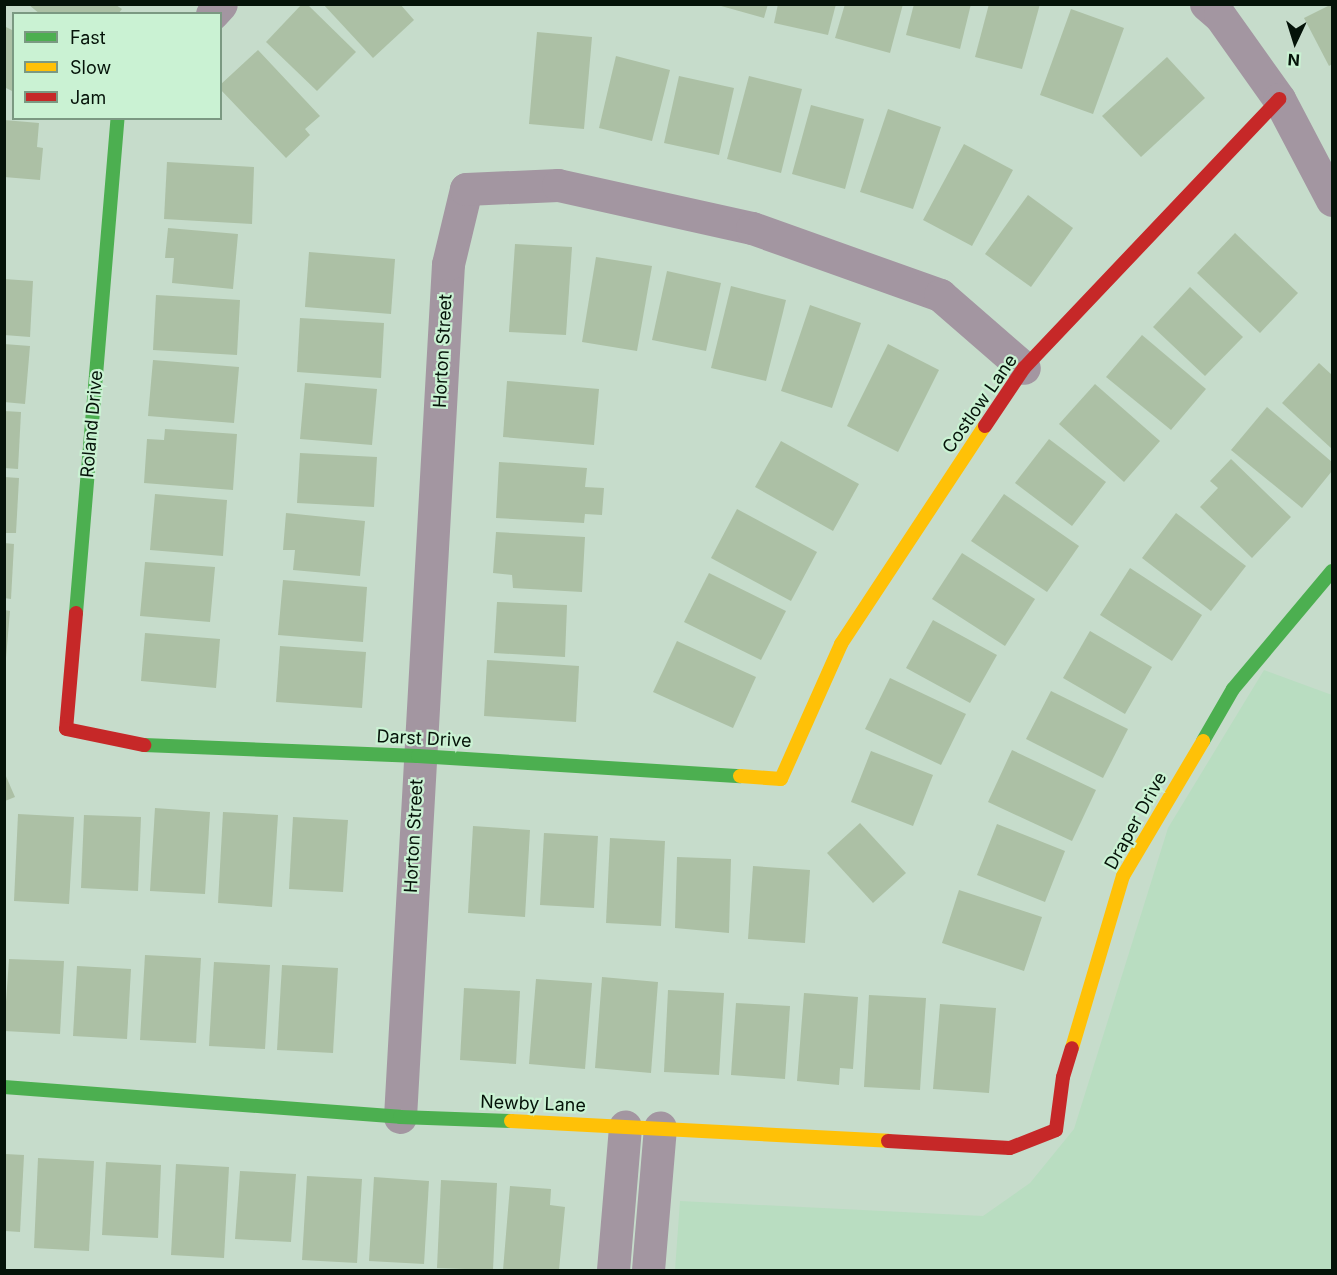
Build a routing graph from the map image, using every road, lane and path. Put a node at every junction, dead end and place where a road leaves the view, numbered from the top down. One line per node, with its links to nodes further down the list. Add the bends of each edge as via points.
1 (1206, 4): 2 (street, via 1220,16)
2 (1279, 99): 4 (street); 5 (street, Costlow Lane)
3 (118, 120): 7 (street, Roland Drive)
4 (1332, 200)
5 (1024, 368): 8 (street, Horton Street, via 940,295 752,228 558,185 466,189 448,264); 9 (street, Costlow Lane, via 841,644)
6 (1332, 571): 14 (street, Draper Drive, via 1233,689 1123,876 1063,1077)
7 (66, 729): 8 (street, Darst Drive, via 139,745)
8 (418, 756): 9 (street, Darst Drive); 11 (street, Horton Street)
9 (781, 779)
10 (4, 1087): 11 (street, Newby Lane)
11 (400, 1117): 12 (street, Newby Lane)
12 (625, 1126): 13 (street, Newby Lane); 15 (street)
13 (660, 1128): 14 (street, Newby Lane, via 1010,1148); 16 (street)
14 (1056, 1130)
15 (613, 1270)
16 (648, 1270)

